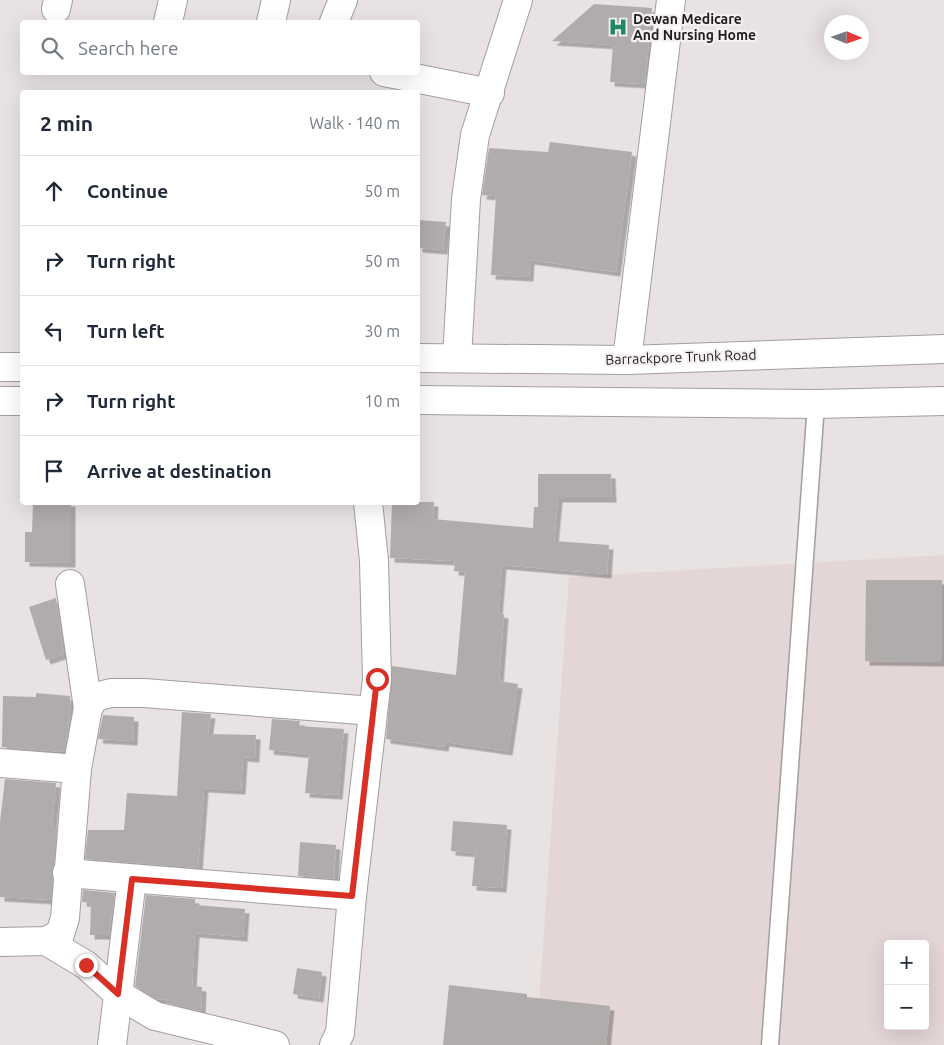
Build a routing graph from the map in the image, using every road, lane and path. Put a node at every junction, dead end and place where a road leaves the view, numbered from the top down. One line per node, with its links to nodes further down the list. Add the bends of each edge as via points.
1 (173, 0): 6 (street)
2 (276, 0): 7 (street)
3 (343, 0): 8 (street)
4 (518, 0): 10 (street)
5 (671, 0): 14 (street)
6 (168, 20)
7 (271, 20)
8 (335, 20)
9 (399, 75): 10 (street)
10 (490, 93): 13 (street, via 475,135 466,199)
11 (944, 348): 14 (street, Barrackpore Trunk Road)
12 (420, 358): 13 (street, Barrackpore Trunk Road)
13 (457, 358): 14 (street, Barrackpore Trunk Road)
14 (627, 360)
15 (0, 367): 16 (street)
16 (20, 367)
17 (20, 400): 19 (street)
18 (420, 400): 21 (street)
19 (0, 401)
20 (944, 401): 21 (street)
21 (816, 404): 37 (lane)
22 (368, 505): 25 (street, via 374,561 377,679)
23 (70, 584): 24 (street)
24 (88, 708): 25 (street, via 95,697 111,693 144,693); 27 (street)
25 (373, 711): 30 (street)
26 (0, 763): 27 (street)
27 (77, 769): 28 (street)
28 (67, 873): 29 (street); 31 (street, via 65,918 60,934)
29 (132, 879): 30 (street); 33 (street)
30 (352, 896): 36 (street, via 340,1033)
31 (46, 941): 32 (street); 33 (street, via 86,965)
32 (0, 942)
33 (118, 994): 34 (street); 35 (street, via 155,1016)
34 (112, 1045)
35 (275, 1045)
36 (334, 1045)
37 (770, 1045)

